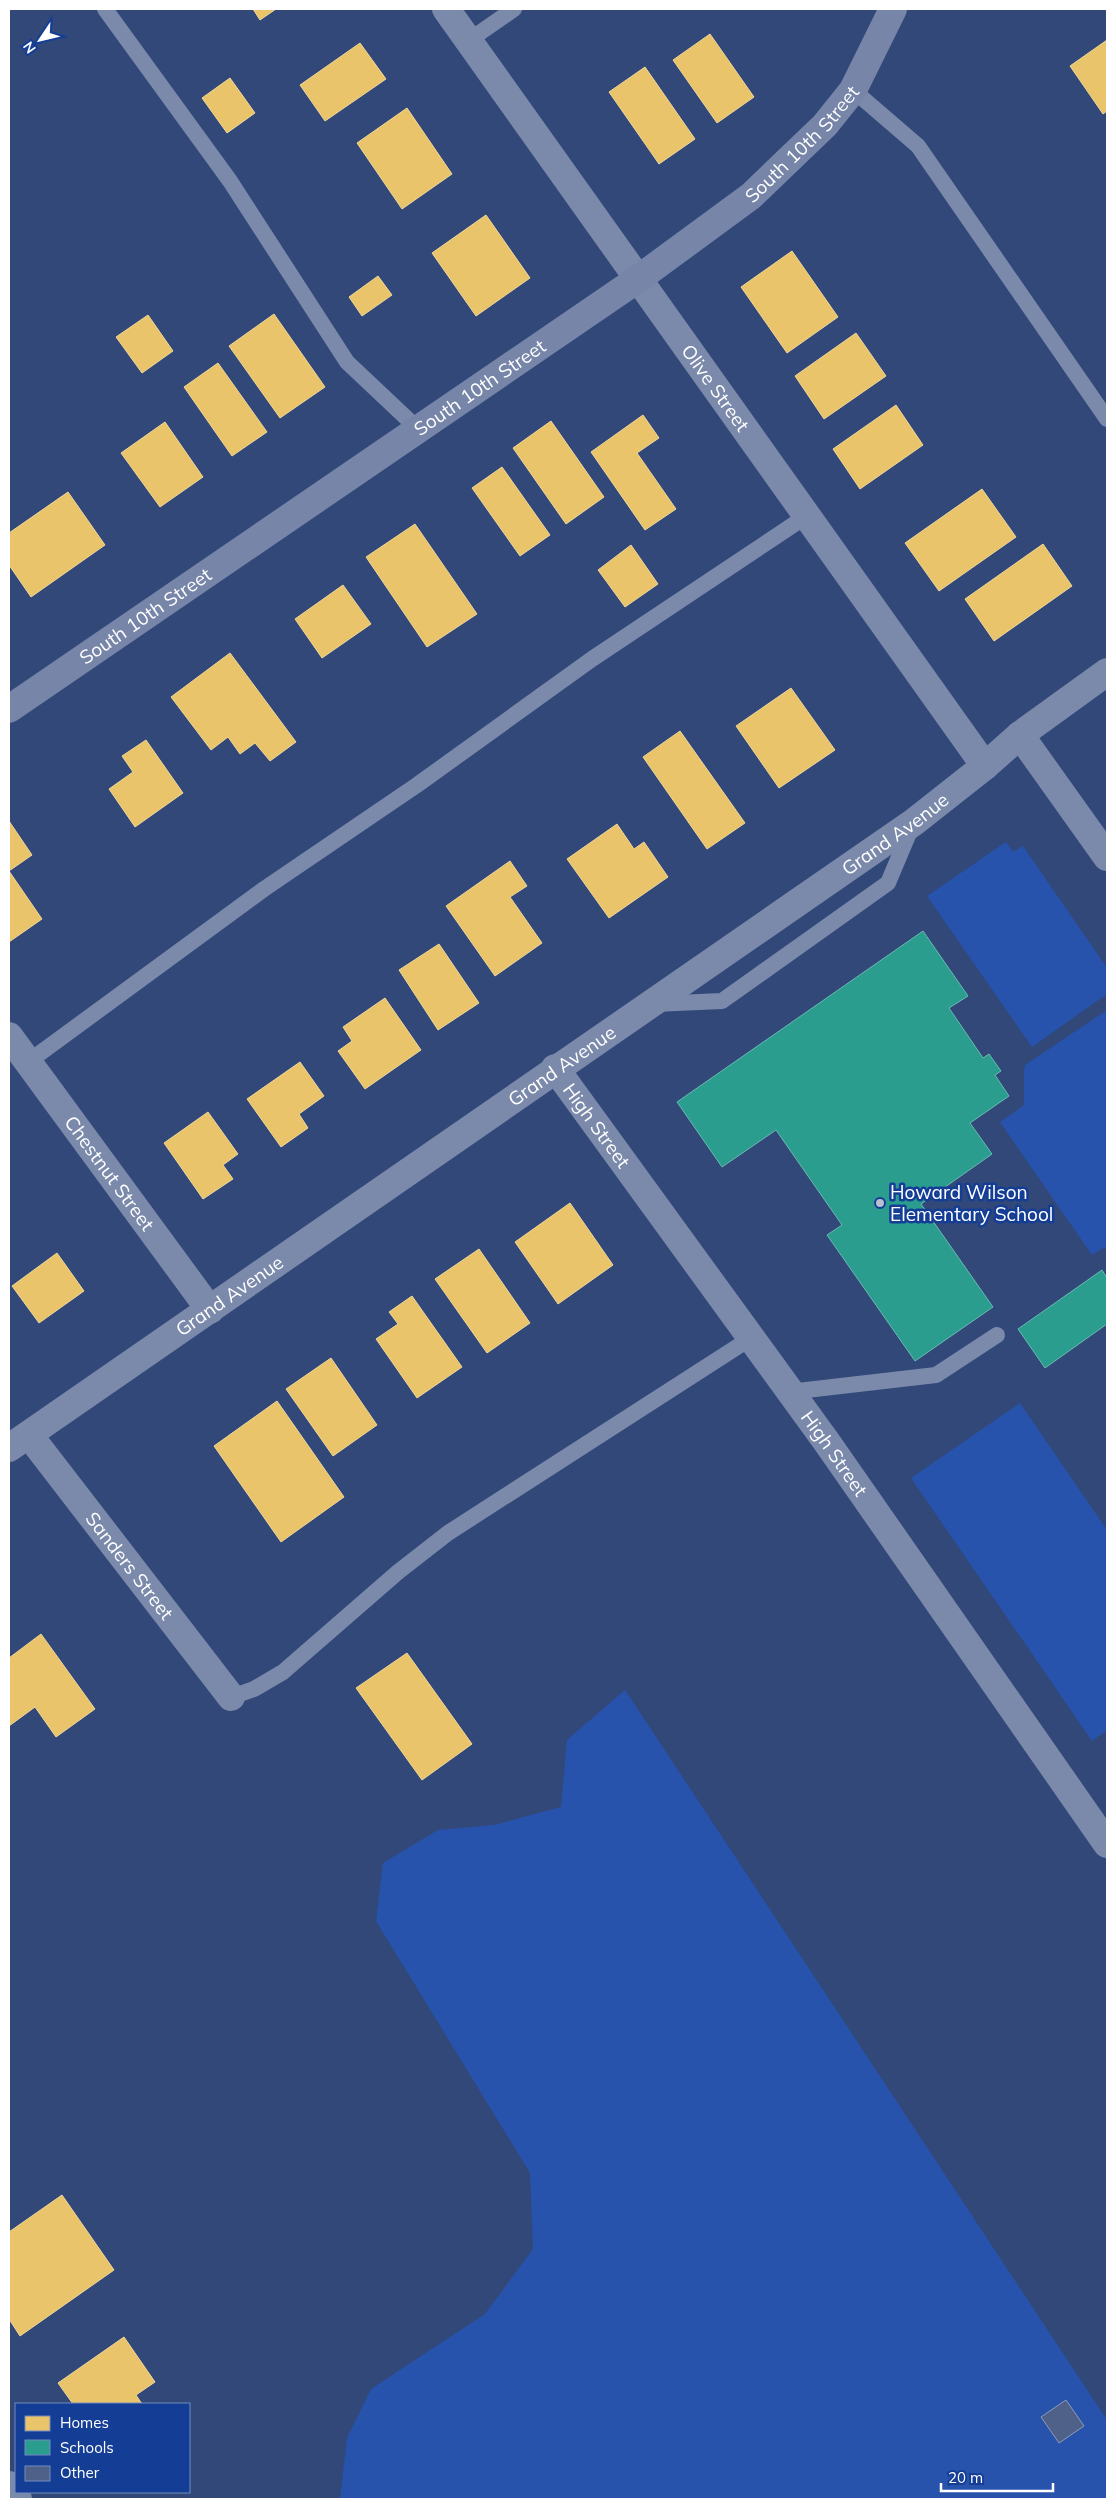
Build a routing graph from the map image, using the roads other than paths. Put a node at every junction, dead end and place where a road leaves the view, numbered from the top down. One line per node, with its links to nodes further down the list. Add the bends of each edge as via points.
1 (105, 9): 9 (lane, via 230,181 347,362)
2 (446, 9): 5 (street, Olive Street)
3 (514, 9): 5 (lane)
4 (893, 9): 6 (street, South 10th Street)
5 (468, 41): 7 (street, Olive Street)
6 (854, 90): 7 (street, South 10th Street, via 825,125 751,196); 8 (lane, via 918,146)
7 (638, 279): 9 (street, South 10th Street); 10 (street, Olive Street)
8 (1107, 419)
9 (418, 430): 12 (street, South 10th Street)
10 (808, 516): 14 (street, Olive Street); 19 (lane, via 592,660 264,889)
11 (1107, 672): 13 (street, Grand Avenue)
12 (9, 709)
13 (1020, 736): 14 (street, Grand Avenue); 16 (street)
14 (985, 766): 15 (street, Grand Avenue)
15 (914, 822): 17 (street, Grand Avenue); 17 (lane, via 888,883 722,1001)
16 (1107, 857)
17 (648, 1004): 20 (street, Grand Avenue)
18 (9, 1036): 19 (street, Chestnut Street)
19 (28, 1062): 21 (street, Chestnut Street)
20 (555, 1068): 21 (street, Grand Avenue); 23 (street, High Street)
21 (210, 1310): 25 (street, Grand Avenue)
22 (997, 1335): 24 (lane, via 936,1375)
23 (750, 1338): 24 (street, High Street); 26 (lane, via 448,1533 283,1672)
24 (788, 1392): 27 (street, High Street, via 826,1440)
25 (19, 1441): 26 (street, Sanders Street)
26 (231, 1698)
27 (1107, 1844)
28 (9, 2485): 29 (street)
29 (18, 2499)

